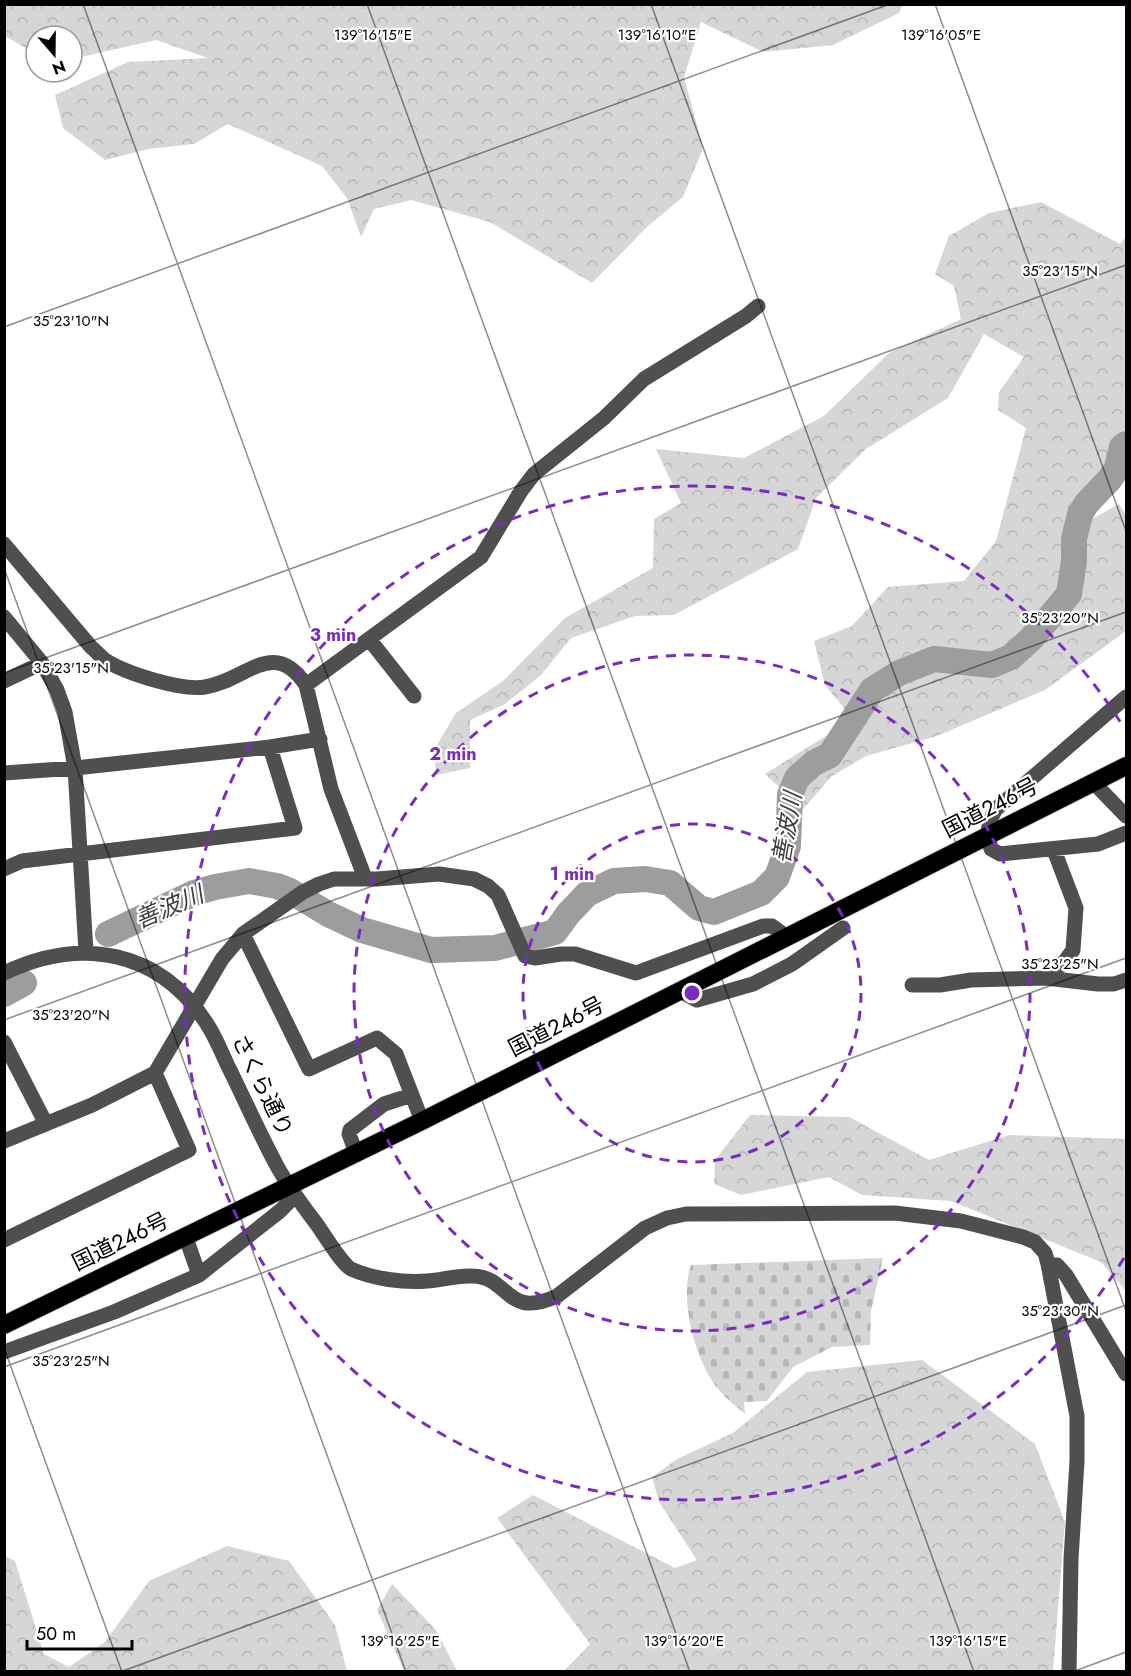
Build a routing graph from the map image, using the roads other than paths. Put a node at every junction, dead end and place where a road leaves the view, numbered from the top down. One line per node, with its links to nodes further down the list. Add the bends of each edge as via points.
1 (758, 306): 4 (street, via 644,379 604,418 534,474 481,557)
2 (4, 544): 7 (street, via 91,647 121,668 168,685 192,688 208,687 278,661 297,671)
3 (4, 617): 5 (street)
4 (369, 639): 7 (street); 8 (street)
5 (42, 663): 6 (street); 13 (street, via 65,712)
6 (4, 681)
7 (306, 685): 10 (street)
8 (414, 696)
9 (1126, 697): 18 (street, via 996,808 989,819)
10 (320, 739): 11 (street); 22 (street, via 331,789)
11 (270, 747): 13 (street); 20 (street, via 295,828)
12 (1126, 766): 15 (highway, 国道246号)
13 (75, 768): 14 (street); 20 (street)
14 (4, 772)
15 (1094, 782): 16 (street); 18 (highway, 国道246号)
16 (1126, 816)
17 (1126, 833): 19 (street, via 1098,844)
18 (987, 835): 19 (street, via 991,849 1000,854); 25 (highway, 国道246号)
19 (1054, 850): 28 (street, via 1076,908 1073,950)
20 (81, 854): 21 (street, via 22,861); 26 (street)
21 (4, 869)
22 (365, 878): 24 (street, via 318,884); 25 (street, via 439,874 474,879 498,895 525,956 575,954 636,973 768,924)
23 (843, 928): 31 (street, via 792,964 753,984 697,1000)
24 (243, 934): 32 (street, via 222,959); 35 (street, via 309,1069 377,1038 396,1054)
25 (786, 936): 31 (highway, 国道246号)
26 (86, 952): 27 (street, さくら通り, via 45,957); 32 (street, さくら通り, via 114,956 150,969)
27 (4, 973)
28 (1046, 978): 29 (street, via 1098,984); 30 (street)
29 (1126, 980)
30 (912, 985)
31 (680, 991): 36 (highway, 国道246号)
32 (194, 1006): 34 (street); 40 (street, さくら通り, via 208,1024)
33 (4, 1042): 37 (street)
34 (155, 1073): 37 (street); 42 (street, via 189,1150)
35 (412, 1095): 36 (street); 39 (street, via 384,1104 350,1130)
36 (422, 1120): 39 (highway, 国道246号)
37 (46, 1124): 38 (street)
38 (4, 1141)
39 (356, 1153): 40 (highway, 国道246号)
40 (288, 1194): 41 (highway, 国道246号); 43 (street, さくら通り, via 349,1268 413,1281 482,1276 514,1300 528,1303 542,1303 557,1296 645,1228 686,1214 895,1213 961,1221 1035,1242 1045,1253); 44 (street, via 280,1211)
41 (185, 1235): 44 (street); 45 (highway, 国道246号)
42 (4, 1240)
43 (1048, 1264): 48 (street, via 1057,1265 1066,1275); 49 (street, via 1077,1416)
44 (199, 1275): 47 (street, via 114,1312)
45 (4, 1324)
46 (4, 1331): 47 (street)
47 (7, 1351)
48 (1126, 1374)
49 (1069, 1671)

